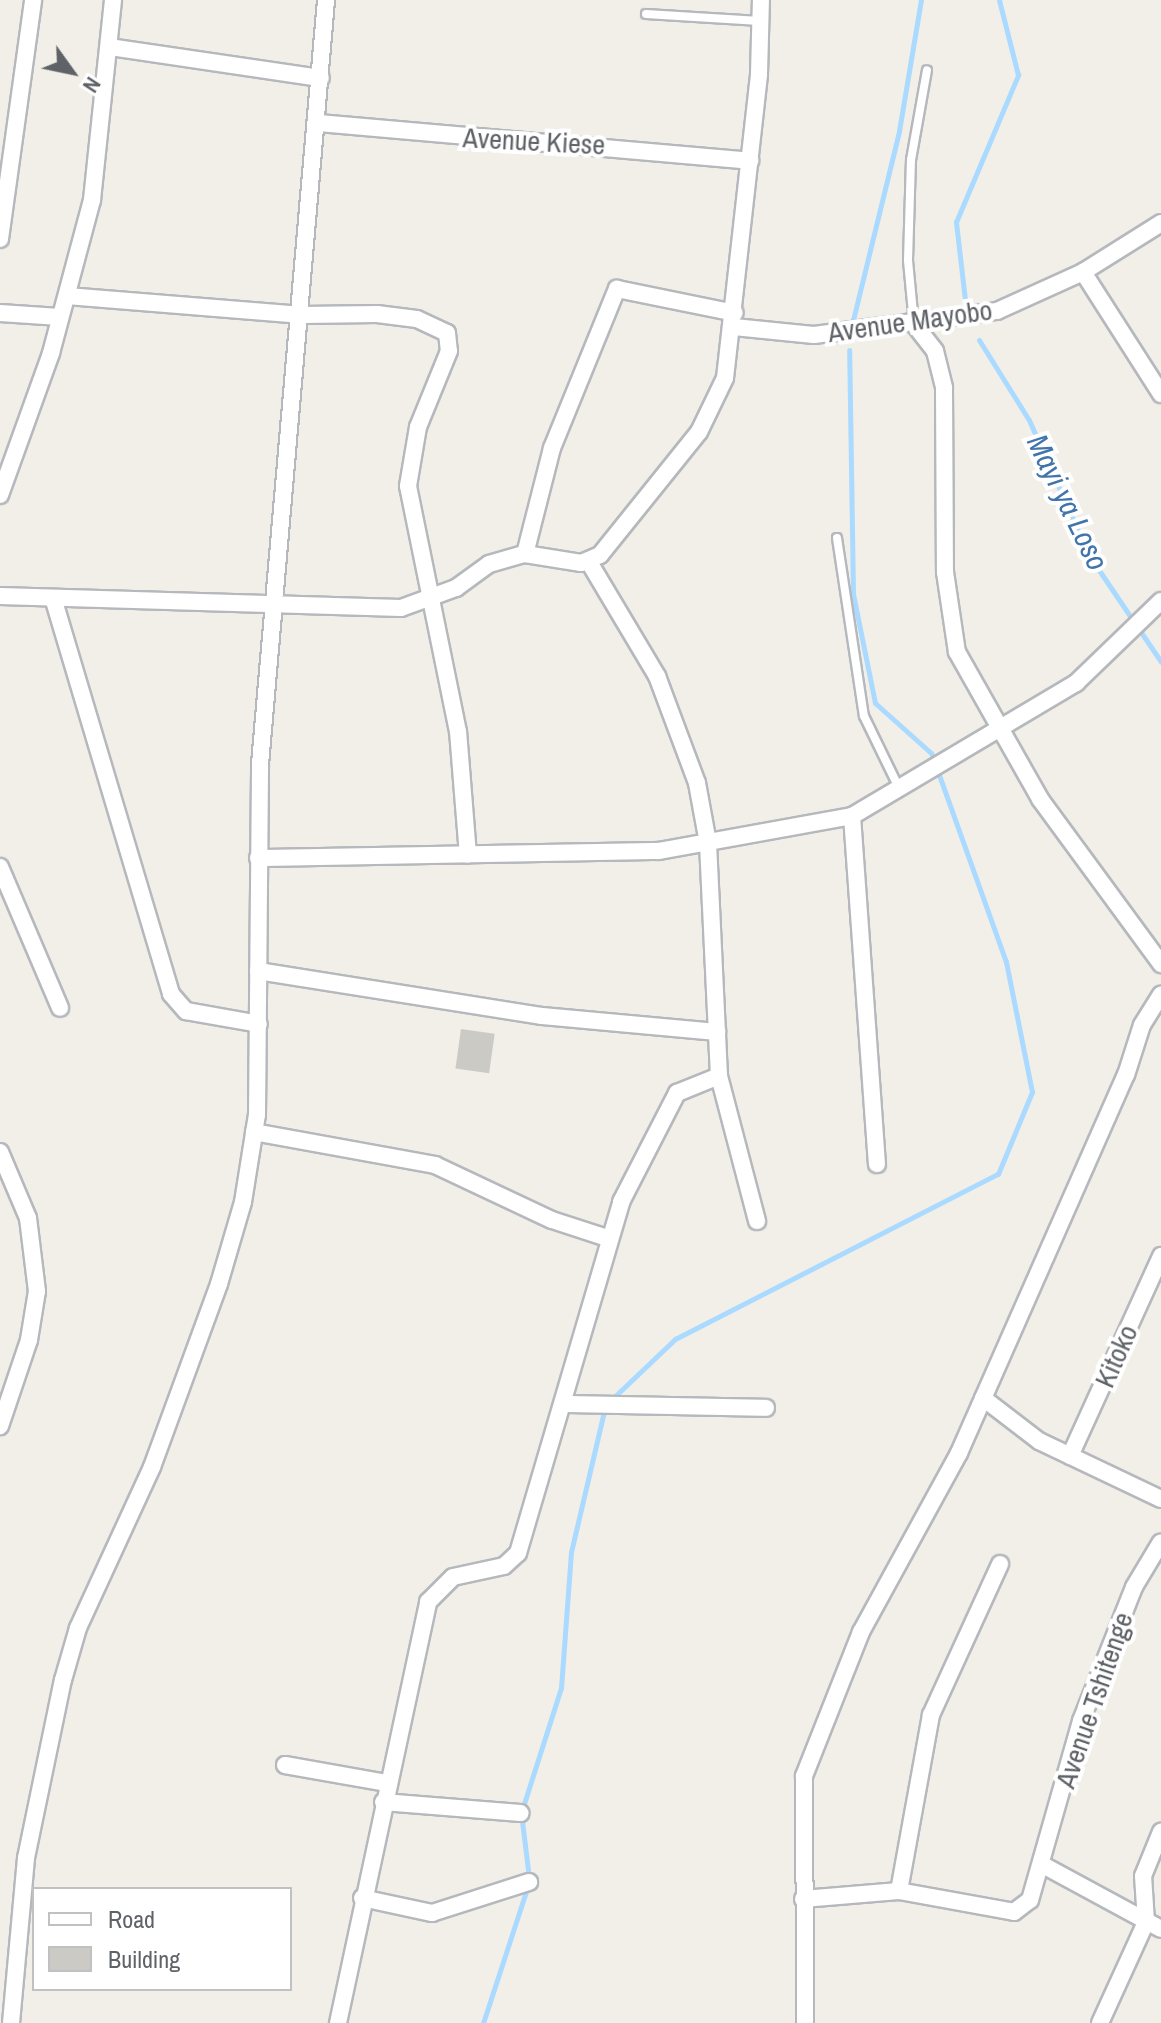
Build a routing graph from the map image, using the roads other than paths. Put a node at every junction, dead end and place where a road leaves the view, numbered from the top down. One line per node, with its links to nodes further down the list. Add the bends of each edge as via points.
1 (33, 0): 13 (street)
2 (113, 0): 7 (street)
3 (326, 0): 9 (street)
4 (761, 0): 6 (street)
5 (646, 14): 6 (lane)
6 (761, 21): 11 (street)
7 (110, 47): 9 (street); 15 (street, via 92,200)
8 (927, 70): 20 (lane, via 911,160 908,260)
9 (321, 78): 10 (street)
10 (318, 123): 11 (street, Avenue Kiese, via 657,148); 17 (street)
11 (750, 161): 19 (street)
12 (1161, 223): 14 (street, Avenue Mayobo)
13 (0, 239)
14 (1083, 272): 20 (street, Avenue Mayobo, via 997,311); 21 (street)
15 (67, 296): 17 (street); 18 (street)
16 (0, 313): 18 (street)
17 (302, 315): 27 (street, via 417,319 440,328 451,342 408,471 411,520); 30 (street)
18 (60, 317): 22 (street)
19 (734, 320): 20 (street, Avenue Mayobo, via 814,335); 24 (street, Avenue Mayobo, via 617,289 552,448); 25 (street, via 725,378 699,432)
20 (914, 324): 31 (street, via 935,351 944,388 945,572 957,652)
21 (1161, 394)
22 (0, 495)
23 (837, 538): 32 (lane, via 864,716)
24 (525, 554): 25 (street); 27 (street, via 489,564)
25 (589, 562): 34 (street, via 657,676 682,732)
26 (0, 596): 28 (street)
27 (430, 600): 30 (street, via 401,608); 35 (street, via 458,731)
28 (54, 601): 30 (street); 42 (street, via 171,994 186,1011)
29 (1161, 601): 31 (street, via 1152,616 1076,683)
30 (275, 606): 36 (street)
31 (1002, 731): 32 (street); 38 (street, via 1040,799)
32 (900, 790): 33 (street)
33 (852, 816): 34 (street); 47 (street)
34 (708, 843): 35 (street, via 659,851); 43 (street)
35 (468, 855): 36 (street)
36 (258, 858): 39 (street)
37 (0, 867): 41 (street)
38 (1161, 964)
39 (258, 971): 42 (street); 43 (street, via 542,1016)
40 (1161, 995): 51 (street, via 1142,1025 1126,1075)
41 (60, 1008)
42 (259, 1024): 45 (street)
43 (717, 1032): 44 (street)
44 (719, 1076): 48 (street); 49 (street, via 677,1093 644,1149)
45 (254, 1132): 49 (street, via 435,1165 575,1230); 70 (street, via 243,1202 219,1284 152,1467 70,1653 26,1858)
46 (0, 1152): 54 (street, via 28,1218 37,1291 29,1340)
47 (877, 1164)
48 (757, 1221)
49 (610, 1239): 52 (street)
50 (1161, 1256): 55 (street, Kitoko)
51 (983, 1398): 55 (street, via 1039,1441); 68 (street, via 861,1632 804,1776)
52 (563, 1404): 53 (street); 60 (street, via 518,1553 504,1566 453,1577 428,1602)
53 (766, 1408)
54 (0, 1426)
55 (1070, 1456): 56 (street)
56 (1161, 1499)
57 (1161, 1542): 64 (street, Avenue Tshitenge, via 1134,1587 1081,1721)
58 (1000, 1564): 66 (street, via 931,1715)
59 (285, 1765): 60 (street)
60 (387, 1783): 61 (street)
61 (383, 1802): 62 (street); 67 (street)
62 (521, 1813)
63 (1161, 1832): 69 (street, via 1143,1876)
64 (1041, 1864): 66 (street, Avenue Tshitenge, via 1030,1900 1014,1912); 69 (street)
65 (529, 1882): 67 (street, via 432,1913)
66 (899, 1891): 68 (street)
67 (362, 1898): 71 (street)
68 (803, 1899): 72 (street)
69 (1154, 1926): 73 (street)
70 (11, 2023)
71 (338, 2023)
72 (805, 2023)
73 (1100, 2023)

